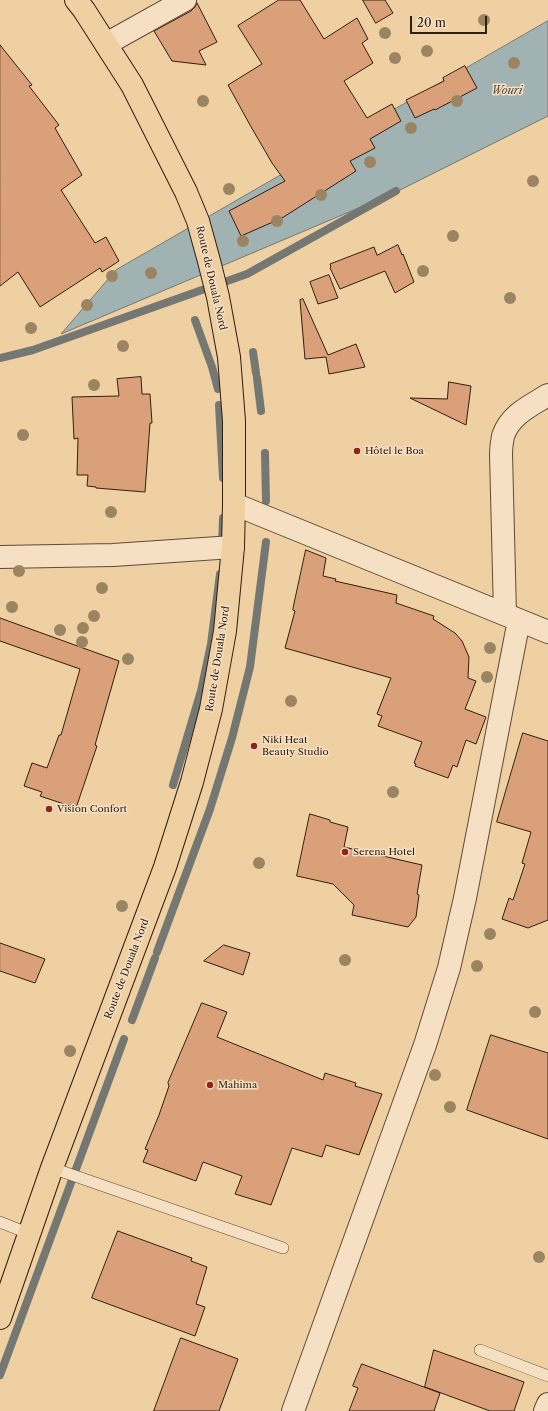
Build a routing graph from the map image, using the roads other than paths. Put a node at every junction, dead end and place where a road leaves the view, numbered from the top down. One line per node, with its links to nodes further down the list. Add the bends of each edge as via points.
1 (76, 0): 3 (main road, Route de Douala Nord)
2 (185, 0): 3 (street)
3 (106, 44): 5 (main road, Route de Douala Nord, via 132,85 198,221 218,297 229,357 233,407)
4 (548, 395): 8 (street, via 519,413 509,424 503,437 500,454)
5 (234, 504): 6 (main road, Route de Douala Nord); 8 (street)
6 (233, 547): 7 (street, via 113,555); 10 (main road, Route de Douala Nord, via 225,631 211,709 192,782 165,867)
7 (0, 557)
8 (512, 617): 9 (street); 18 (street, via 464,898 449,968 425,1045)
9 (548, 632)
10 (52, 1168): 12 (main road, Route de Douala Nord); 13 (lane)
11 (0, 1222): 12 (lane)
12 (30, 1234): 14 (main road, Route de Douala Nord)
13 (282, 1248)
14 (0, 1318)
15 (480, 1350): 16 (lane)
16 (548, 1376)
17 (548, 1404): 19 (street)
18 (293, 1411)
19 (545, 1411)

